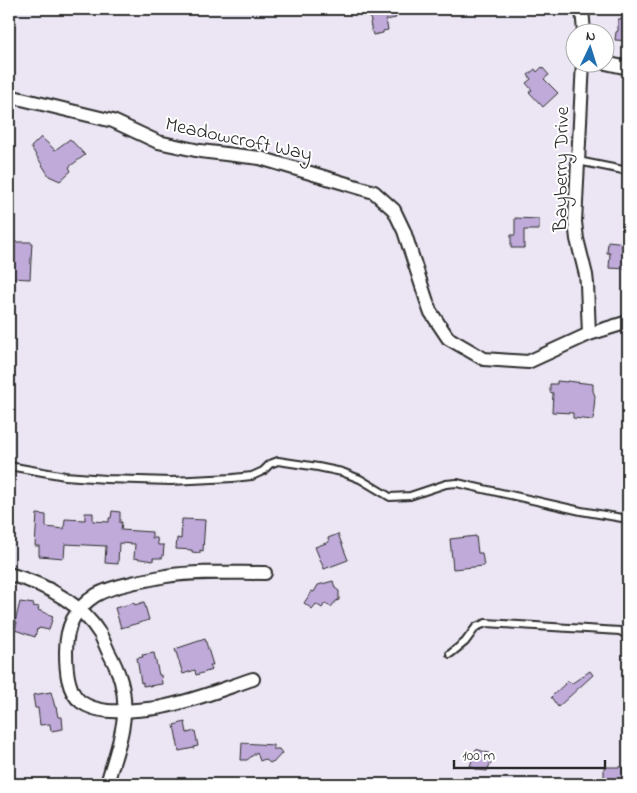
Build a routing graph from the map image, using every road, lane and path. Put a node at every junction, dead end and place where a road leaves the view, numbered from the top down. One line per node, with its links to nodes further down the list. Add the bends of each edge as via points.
1 (582, 9): 2 (street)
2 (583, 22)
3 (614, 65): 4 (street)
4 (628, 68)
5 (582, 72): 7 (street, Bayberry Drive)
6 (9, 96): 10 (street, Meadowcroft Way, via 113,121 158,142 260,158 374,192 394,210 404,231 430,311 448,338 484,359 528,362)
7 (578, 161): 8 (lane); 10 (street, Bayberry Drive, via 575,222 586,275)
8 (628, 171)
9 (628, 322): 10 (street, Meadowcroft Way)
10 (589, 334)
11 (9, 466): 12 (lane, via 65,476 171,481 252,476 278,461 342,472 390,497 410,496 457,482)
12 (628, 519)
13 (9, 574): 15 (street, via 44,587)
14 (265, 574): 15 (street, via 166,576 112,588 97,594)
15 (78, 610): 19 (street, via 100,634 114,661 124,693); 19 (street, via 68,628 66,643 72,692 93,708 108,712)
16 (628, 636): 17 (lane, via 620,631 486,622 476,627)
17 (450, 654)
18 (253, 679): 19 (street, via 161,708)
19 (125, 711): 20 (street)
20 (107, 784)

